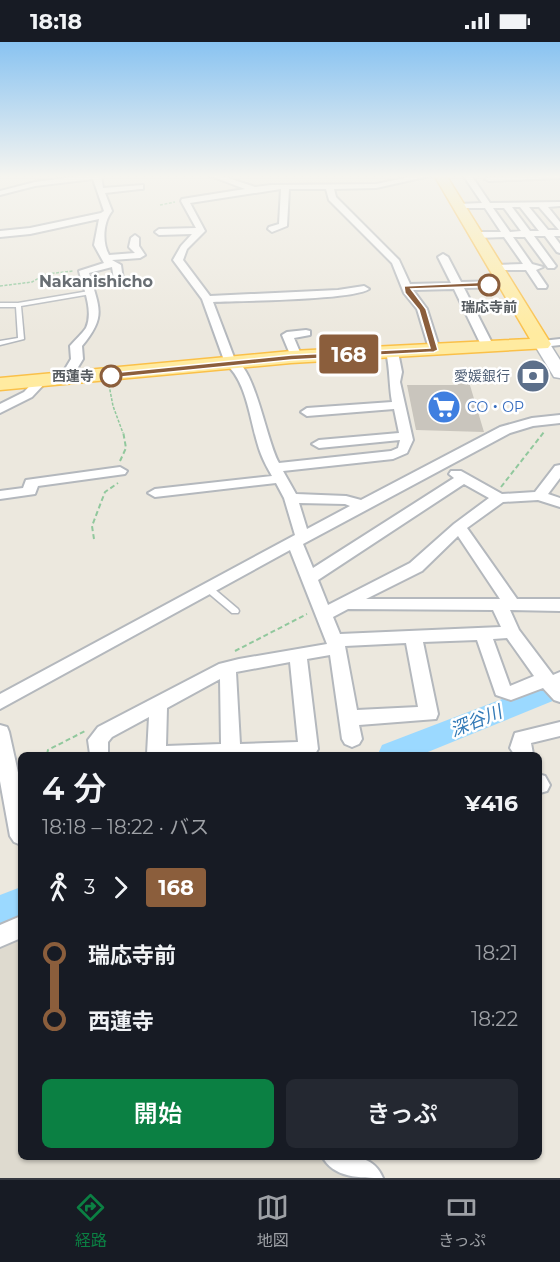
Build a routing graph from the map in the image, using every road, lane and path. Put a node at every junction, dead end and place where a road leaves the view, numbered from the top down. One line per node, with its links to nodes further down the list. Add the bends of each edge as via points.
1 (44, 228): 15 (street)
2 (102, 228): 24 (street, via 99,245)
3 (200, 228): 11 (street)
4 (276, 228): 10 (street)
5 (362, 228): 34 (street, via 396,262)
6 (472, 228): 18 (main road)
7 (502, 228): 16 (street)
8 (523, 228): 17 (street)
9 (543, 228): 13 (street)
10 (272, 229)
11 (201, 231): 12 (street); 20 (street)
12 (159, 232)
13 (546, 233): 14 (street); 17 (street); 22 (street)
14 (560, 233)
15 (0, 234)
16 (506, 234): 17 (street); 18 (street); 27 (street)
17 (527, 234): 25 (street)
18 (476, 235): 26 (main road)
19 (135, 238): 24 (street, via 134,247 140,255)
20 (190, 239): 21 (street); 37 (street, via 178,260)
21 (168, 240)
22 (560, 250)
23 (443, 257): 32 (street)
24 (107, 261): 28 (street); 30 (street, via 116,265)
25 (555, 266): 27 (street)
26 (496, 268): 27 (street); 29 (main road)
27 (529, 268): 33 (street)
28 (84, 271): 31 (path, via 45,274 32,282); 36 (street)
29 (506, 284): 32 (street); 42 (main road)
30 (120, 285)
31 (0, 286)
32 (457, 286): 34 (street); 43 (street)
33 (542, 286)
34 (406, 287): 44 (street, via 422,309)
35 (364, 289): 37 (street)
36 (89, 293): 39 (lane); 50 (street, via 93,322 76,346 77,359)
37 (207, 299): 47 (street)
38 (0, 305): 39 (lane)
39 (18, 305): 41 (lane, via 21,339)
40 (306, 333): 46 (street, via 287,335)
41 (0, 343)
42 (551, 343): 43 (main road); 48 (street)
43 (488, 347): 44 (main road)
44 (434, 350): 45 (main road)
45 (392, 352): 46 (main road); 53 (street)
46 (296, 357): 47 (main road)
47 (233, 363): 49 (main road); 62 (street, via 249,391 268,456)
48 (560, 374)
49 (107, 376): 50 (main road); 61 (path, via 114,411 126,441)
50 (65, 379): 51 (main road)
51 (41, 381): 52 (main road); 54 (street, via 29,395)
52 (0, 384)
53 (399, 405): 55 (street); 57 (street)
54 (0, 409)
55 (307, 412)
56 (560, 419): 59 (street, via 505,430)
57 (406, 436): 58 (street); 62 (street, via 403,451 393,455)
58 (319, 444)
59 (440, 465): 63 (street); 70 (street)
60 (560, 469): 66 (street)
61 (120, 471): 65 (street, via 30,483 30,490); 72 (path, via 121,480 105,492 92,526)
62 (277, 473): 64 (street, via 228,488); 67 (street)
63 (464, 478): 68 (street); 74 (street)
64 (155, 492)
65 (0, 495)
66 (539, 496): 68 (street); 69 (street)
67 (291, 498): 70 (street, via 346,500); 73 (street)
68 (499, 498): 71 (street)
69 (560, 503)
70 (362, 505): 73 (street)
71 (459, 527): 76 (street, via 416,567); 77 (street)
72 (94, 539)
73 (300, 540): 74 (street); 75 (street)
74 (309, 578): 80 (street)
75 (209, 589): 79 (lane); 88 (street)
76 (348, 603): 77 (street); 80 (street)
77 (506, 604): 78 (street); 81 (street)
78 (560, 605)
79 (235, 611)
80 (324, 614): 84 (street)
81 (512, 632): 82 (street); 87 (street)
82 (483, 633): 83 (street); 87 (street, via 502,690 511,693)
83 (413, 636): 84 (street); 90 (street, via 429,714)
84 (336, 644): 85 (street); 90 (street)
85 (298, 654): 86 (street); 96 (street, via 308,750)
86 (225, 669): 89 (street); 96 (street, via 229,675)
87 (554, 686)
88 (0, 702)
89 (155, 706): 94 (street, via 105,732 98,740); 95 (street, via 159,710)
90 (349, 718): 93 (street)
91 (560, 729): 97 (street, via 522,738)
92 (0, 732): 98 (street)
93 (352, 740)
94 (99, 752)
95 (158, 752)
96 (231, 752)
97 (523, 752)
98 (5, 788): 99 (street)
99 (18, 827)
100 (18, 928): 101 (street)
101 (0, 936)
102 (342, 1160): 103 (street)
103 (369, 1178)

